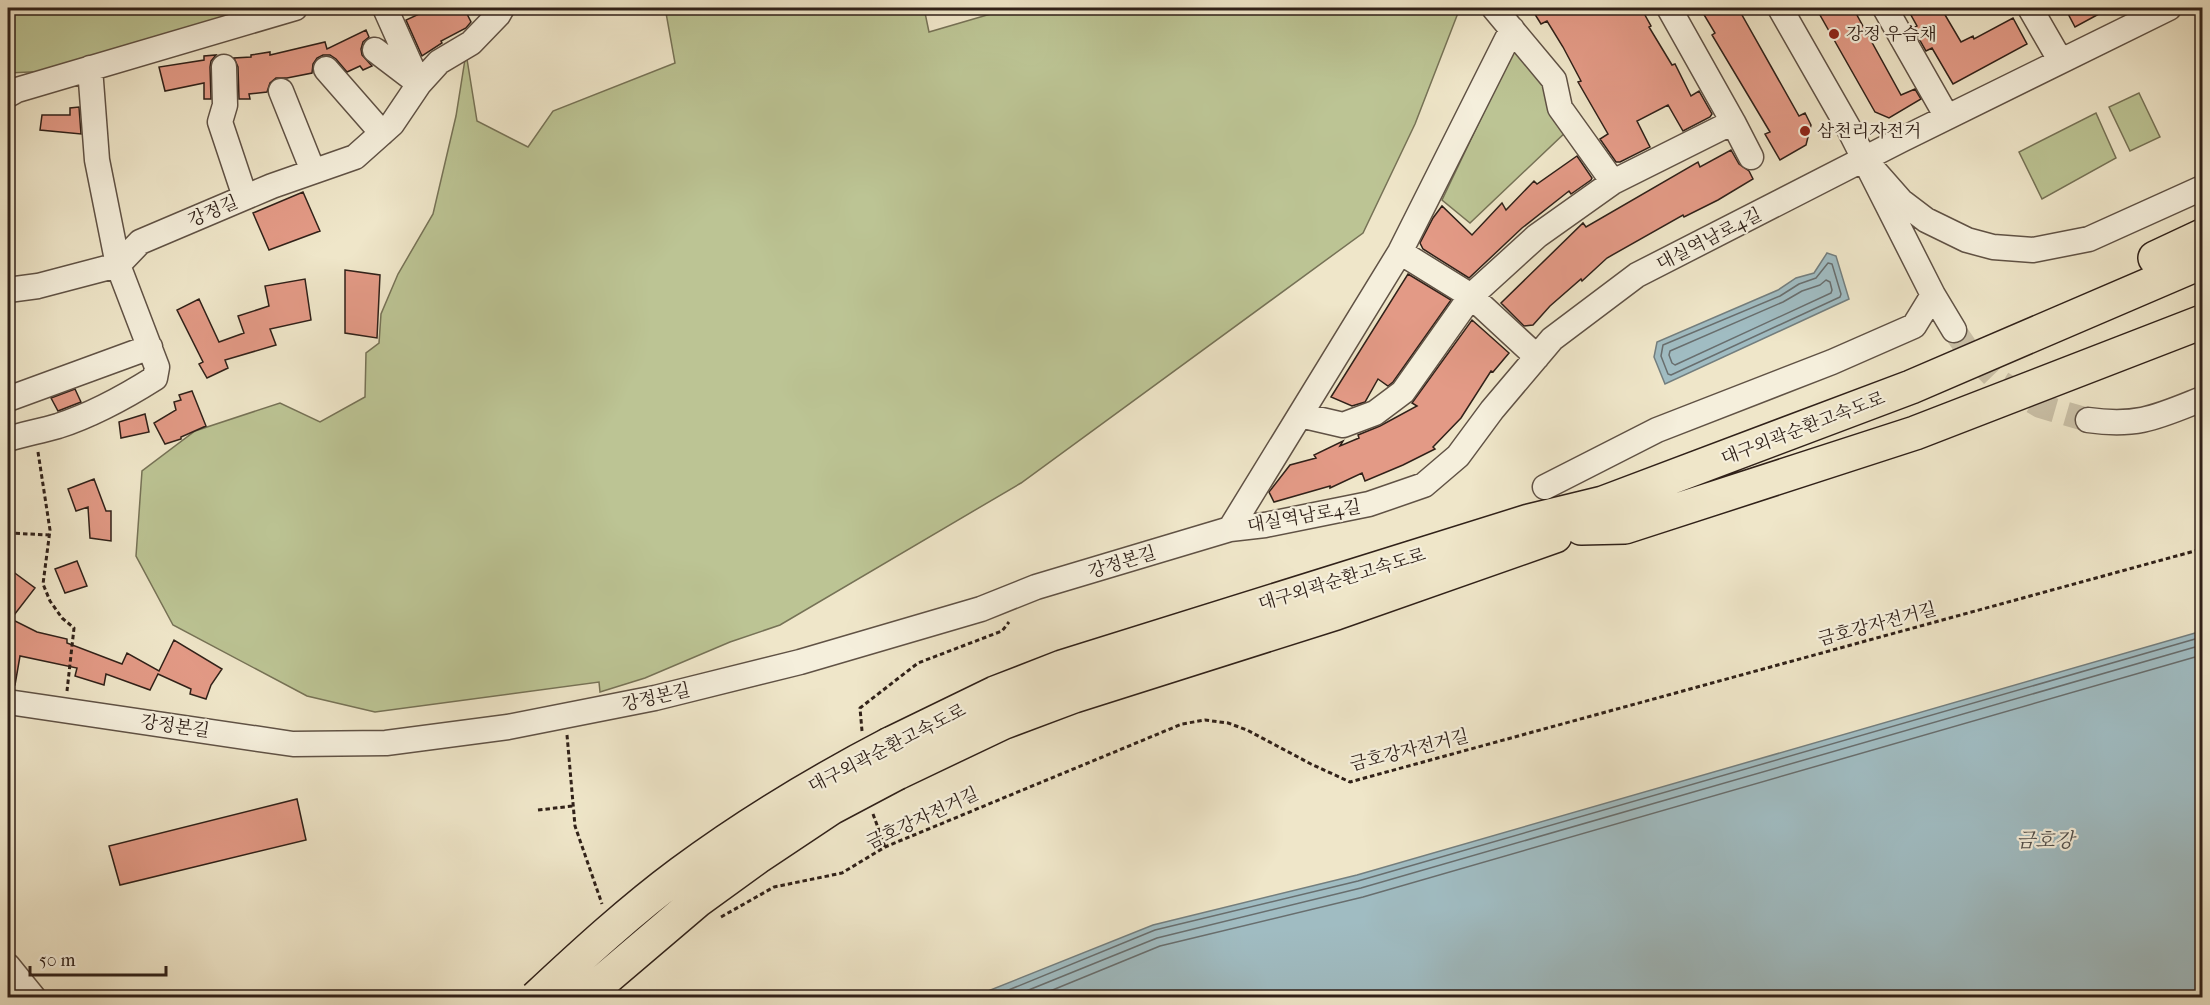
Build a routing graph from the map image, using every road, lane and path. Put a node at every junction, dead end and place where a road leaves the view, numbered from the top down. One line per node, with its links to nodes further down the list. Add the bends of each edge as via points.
1 (295, 8): 14 (street)
2 (385, 8): 16 (street)
3 (502, 8): 16 (street, 강정길, via 471,43 439,62)
4 (1494, 8): 10 (street)
5 (1669, 8): 20 (street)
6 (1780, 8): 23 (street)
7 (1886, 8): 19 (street)
8 (2030, 8): 12 (street)
9 (2169, 8): 12 (street, 대실역남로4길)
10 (1512, 28): 25 (street, via 1554,80 1560,108); 29 (street, 대실역남로4길)
11 (375, 50): 16 (street)
12 (2060, 60): 19 (street, 대실역남로4길)
13 (224, 67): 27 (street, via 225,105 220,122)
14 (90, 68): 18 (street); 31 (street, via 96,160)
15 (326, 69): 21 (street)
16 (419, 84): 21 (street, 강정길)
17 (281, 91): 24 (street)
18 (8, 95)
19 (1947, 117): 23 (street, 대실역남로4길)
20 (1733, 122): 22 (street); 25 (street)
21 (382, 133): 24 (street, 강정길, via 355,157)
22 (1751, 157)
23 (1864, 159): 26 (street, via 1901,201 1926,220 1967,240 1993,247 2033,250 2089,239); 34 (street); 39 (street, 대실역남로4길, via 1637,275 1552,339)
24 (313, 171): 27 (street, 강정길)
25 (1613, 182): 35 (street, via 1537,236)
26 (2202, 188)
27 (245, 197): 31 (street, 강정길, via 140,242)
28 (2202, 236): 47 (highway, via 1900,374 1656,469)
29 (1400, 252): 35 (street); 42 (street, 대실역남로4길)
30 (2202, 262): 47 (highway, 대구외곽순환고속도로, via 1911,387)
31 (118, 265): 33 (street); 38 (street)
32 (2202, 285): 48 (highway, 대구외곽순환고속도로, via 1822,440)
33 (8, 290)
34 (1933, 295): 37 (street); 46 (street, via 1914,326 1657,429)
35 (1471, 296): 39 (street); 42 (street, via 1403,392 1375,413 1343,425)
36 (2202, 322): 48 (highway, via 1915,434 1624,527)
37 (1954, 330)
38 (150, 347): 40 (street); 44 (street, via 157,367 155,378 85,416)
39 (1537, 357): 49 (street, 대실역남로4길, via 1458,456 1424,485 1369,504)
40 (8, 399)
41 (2202, 399): 43 (street, via 2147,421 2114,424)
42 (1300, 415): 49 (street, 대실역남로4길)
43 (2088, 420)
44 (34, 431): 45 (street); 52 (path)
45 (8, 439)
46 (1545, 487)
47 (1603, 503): 51 (highway, 대구외곽순환고속도로)
48 (1581, 528): 51 (highway, 대구외곽순환고속도로)
49 (1230, 529): 56 (street, 강정본길, via 800,662)
50 (8, 532): 52 (path)
51 (1531, 532): 57 (highway, 대구외곽순환고속도로, via 1334,598 1002,723)
52 (49, 535): 55 (path, via 43,584 50,601 74,628)
53 (2202, 549): 61 (path, 금호강자전거길, via 1350,782 1238,726 1205,720 1182,724 885,847 842,873 774,887)
54 (8, 702): 55 (street, 강정본길)
55 (64, 710): 56 (street, 강정본길, via 292,744 386,743)
56 (566, 716): 58 (path)
57 (893, 759): 64 (highway, 대구외곽순환고속도로, bridge, via 827,777 765,815 680,874); 65 (highway, 대구외곽순환고속도로, bridge, via 831,808 698,901)
58 (573, 806): 59 (path); 60 (path, via 575,826)
59 (538, 810)
60 (605, 912)
61 (714, 921)
62 (8, 966): 63 (street)
63 (34, 998)
64 (536, 998)
65 (583, 998)

